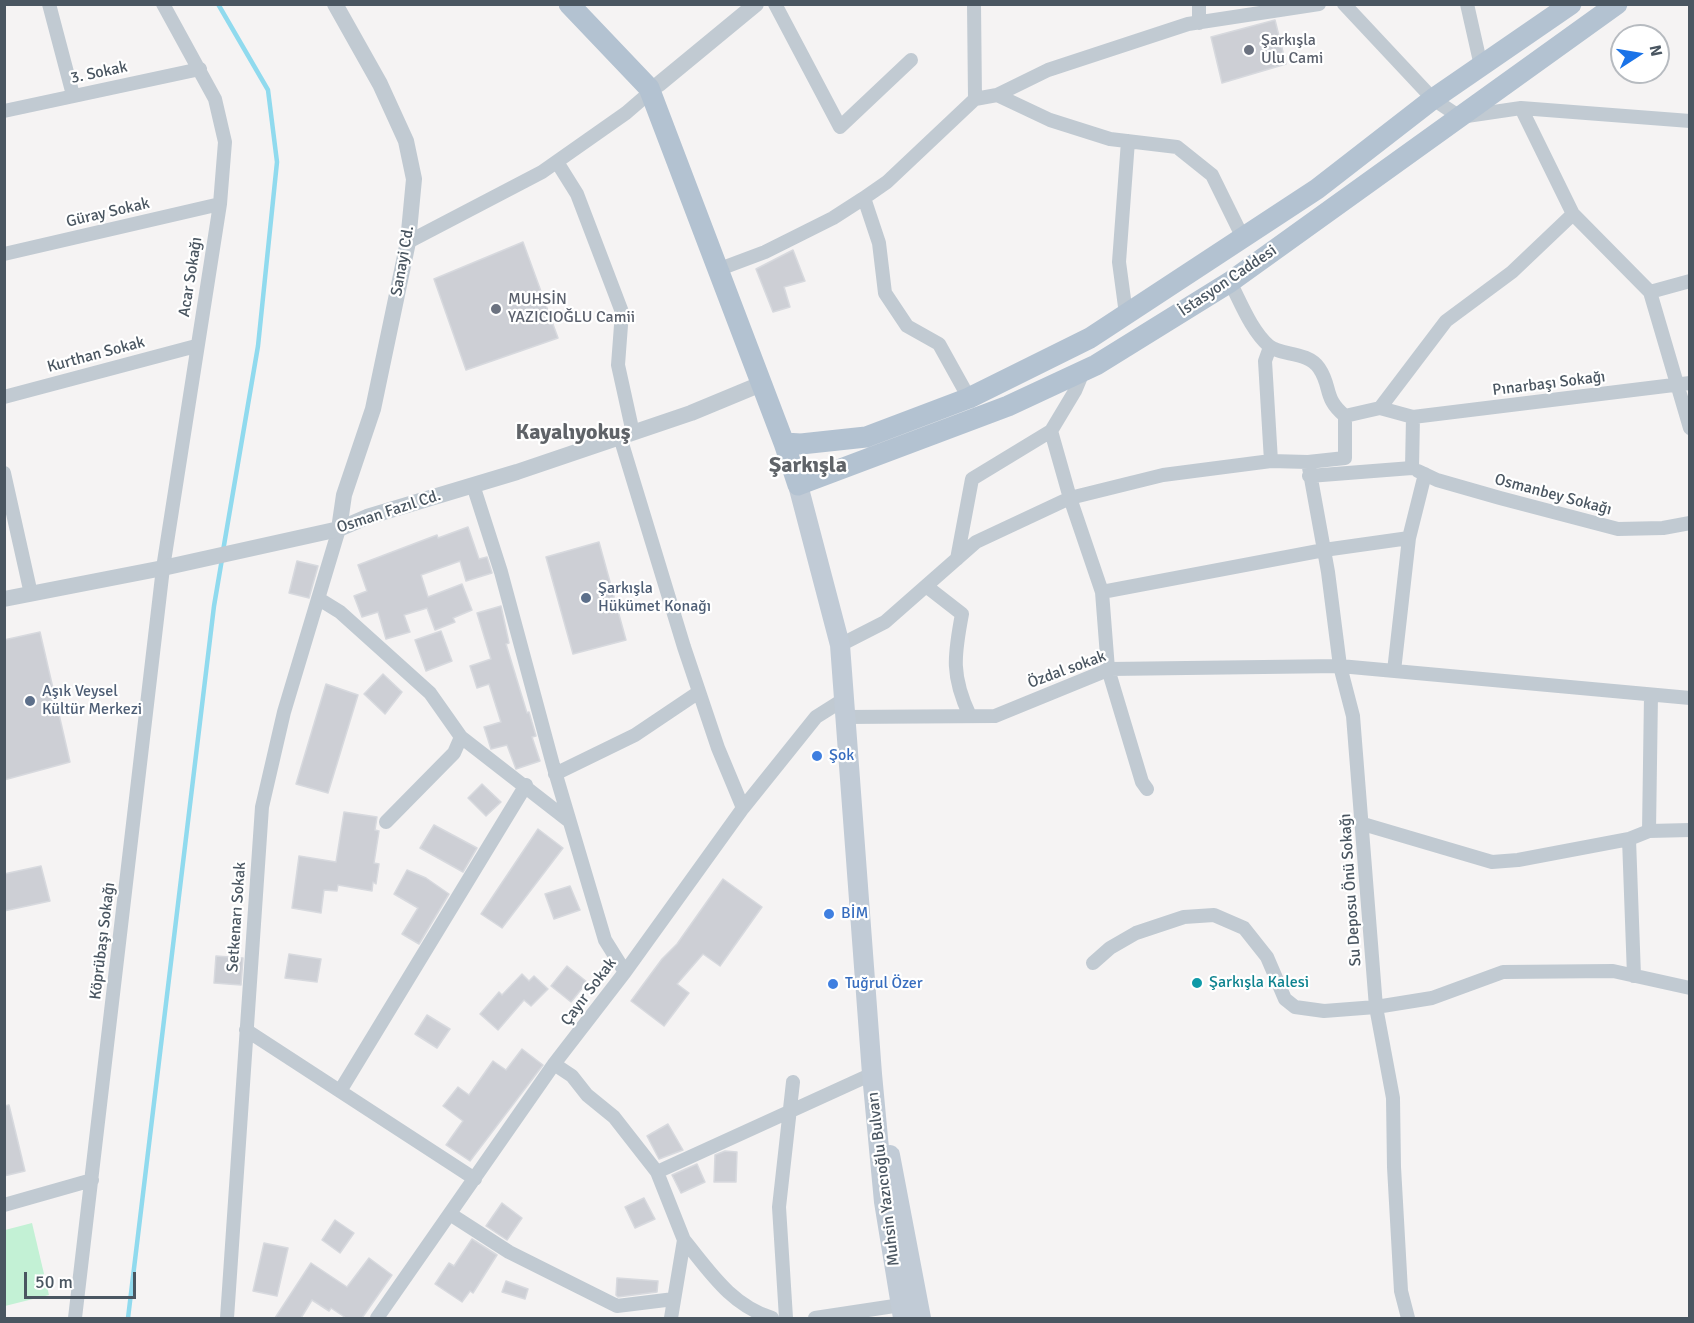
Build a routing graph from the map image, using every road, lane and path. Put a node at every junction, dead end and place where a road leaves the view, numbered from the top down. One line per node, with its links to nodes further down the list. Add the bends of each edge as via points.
1 (49, 4): 19 (street)
2 (163, 4): 17 (street, Acar Sokağı)
3 (335, 4): 33 (street, Sanayi Cd., via 380,84 406,141 414,179)
4 (569, 4): 18 (main road)
5 (756, 4): 18 (street)
6 (775, 4): 15 (street, via 840,127)
7 (974, 4): 21 (street)
8 (1199, 4): 14 (street)
9 (1319, 4): 14 (street)
10 (1344, 4): 22 (street)
11 (1467, 4): 16 (street)
12 (1571, 4): 16 (main road, İstasyon Caddesi)
13 (1617, 4): 25 (main road, İstasyon Caddesi)
14 (1199, 23): 20 (street, via 1048,70)
15 (911, 60)
16 (1481, 66): 22 (main road, İstasyon Caddesi)
17 (201, 69): 19 (street, 3. Sokak); 30 (street, Acar Sokağı, via 216,99 225,142)
18 (654, 88): 28 (street); 35 (main road)
19 (73, 95): 24 (street, 3. Sokak)
20 (997, 95): 21 (street); 27 (street, via 1050,120)
21 (975, 99): 29 (street, via 887,182)
22 (1433, 99): 25 (street); 32 (main road, İstasyon Caddesi, via 1317,189)
23 (1521, 108): 25 (street); 26 (street); 31 (street)
24 (4, 111)
25 (1460, 117): 37 (main road, İstasyon Caddesi)
26 (1689, 121)
27 (1128, 141): 32 (street, via 1177,147 1212,175); 39 (street, via 1119,262)
28 (557, 162): 33 (street); 52 (street, via 577,194 622,312 618,365)
29 (864, 198): 35 (street, via 765,252); 46 (street, via 879,243 885,293 908,326 939,344)
30 (220, 204): 34 (street, Güray Sokak); 40 (street, Acar Sokağı)
31 (1573, 214): 38 (street); 47 (street, via 1512,272 1446,321)
32 (1243, 238): 39 (main road, İstasyon Caddesi)
33 (408, 242): 62 (street, Sanayi Cd., via 373,409 345,495)
34 (4, 254)
35 (717, 270): 43 (main road)
36 (1689, 281): 38 (street)
37 (1230, 282): 41 (street, via 1254,328); 42 (main road, İstasyon Caddesi)
38 (1650, 292): 44 (street)
39 (1126, 314): 46 (main road, İstasyon Caddesi, via 1090,338)
40 (196, 346): 45 (street, Kurthan Sokak); 66 (street, Acar Sokağı)
41 (1270, 347): 48 (street, via 1296,353 1319,368 1332,406); 54 (street, via 1265,361)
42 (1083, 372): 51 (street); 59 (main road, İstasyon Caddesi, via 1008,406)
43 (761, 384): 52 (street, Osman Fazıl Cd.); 53 (main road)
44 (1683, 384): 49 (street, Pınarbaşı Sokağı); 50 (street)
45 (4, 397)
46 (969, 399): 53 (main road, İstasyon Caddesi, via 866,436)
47 (1380, 408): 48 (street); 49 (street)
48 (1345, 416): 55 (street, via 1344,458)
49 (1413, 417): 56 (street)
50 (1689, 428)
51 (1051, 431): 60 (street); 65 (street, via 972,479)
52 (626, 435): 58 (street, Osman Fazıl Cd.); 76 (street, via 624,457)
53 (784, 443): 59 (main road)
54 (1271, 461): 55 (street); 60 (street, via 1163,475)
55 (1309, 469): 56 (street); 64 (street, Su Deposu Önü Sokağı)
56 (1419, 471): 61 (street, Osmanbey Sokağı, via 1500,498 1618,529); 63 (street)
57 (4, 473): 69 (street)
58 (473, 485): 62 (street, Osman Fazıl Cd.); 82 (street, via 501,572)
59 (798, 485): 72 (main road)
60 (1070, 498): 65 (street, via 976,542); 68 (street)
61 (1689, 524)
62 (339, 529): 66 (street, Osman Fazıl Cd.); 71 (street, Setkenarı Sokak)
63 (1409, 538): 64 (street); 75 (street)
64 (1324, 550): 68 (street); 73 (street, Su Deposu Önü Sokağı)
65 (957, 559): 67 (street)
66 (169, 567): 69 (street, Osman Fazıl Cd.); 105 (street, Köprübaşı Sokağı)
67 (926, 586): 72 (street, via 885,622); 80 (street, via 962,614 954,658 959,694)
68 (1102, 592): 74 (street)
69 (31, 594): 70 (street, Osman Fazıl Cd.)
70 (4, 599)
71 (319, 599): 81 (street, via 340,612 430,693); 97 (street, Setkenarı Sokak, via 284,712 262,807)
72 (840, 645): 79 (main road)
73 (1340, 666): 74 (street, Özdal sokak); 75 (street, Özdal sokak); 88 (street, Su Deposu Önü Sokağı, via 1353,716)
74 (1108, 669): 80 (street, Özdal sokak, via 995,716); 84 (street)
75 (1394, 671): 77 (street, Özdal sokak)
76 (699, 692): 82 (street, via 634,735); 85 (street)
77 (1651, 696): 78 (street, Özdal sokak); 90 (street)
78 (1689, 698)
79 (844, 708): 80 (street, Özdal sokak); 85 (street, Çayır Sokak, via 816,717); 99 (main road)
80 (970, 716)
81 (461, 737): 83 (street); 87 (street, via 454,753)
82 (555, 774): 86 (street)
83 (526, 785): 86 (street); 101 (street)
84 (1147, 789)
85 (743, 808): 93 (street, Çayır Sokak)
86 (570, 821): 93 (street, via 605,940)
87 (386, 822)
88 (1363, 824): 91 (street, via 1492,862); 96 (street, Su Deposu Önü Sokağı)
89 (1689, 830): 90 (street)
90 (1649, 831): 91 (street)
91 (1629, 840): 94 (street)
92 (1093, 963): 96 (street, via 1136,933 1184,917 1214,915 1244,928 1267,957 1285,999 1295,1007 1324,1011)
93 (625, 972): 98 (street, Çayır Sokak)
94 (1634, 976): 95 (street); 96 (street, via 1613,971 1503,972 1432,998)
95 (1689, 988)
96 (1377, 1007): 119 (street, Su Deposu Önü Sokağı, via 1393,1098 1401,1291)
97 (246, 1030): 101 (street); 112 (street, Setkenarı Sokak)
98 (554, 1064): 103 (street, via 614,1117); 104 (street, Çayır Sokak)
99 (872, 1074): 102 (street); 110 (main road, Muhsin Yazıcıoğlu Bulvarı, via 884,1202); 118 (main road, Muhsin Yazıcıoğlu Bulvarı)
100 (793, 1083): 102 (street)
101 (340, 1090): 104 (street)
102 (788, 1111): 103 (street); 116 (street, via 779,1207)
103 (657, 1172): 108 (street)
104 (475, 1179): 107 (street, Çayır Sokak)
105 (92, 1180): 106 (street); 111 (street, Köprübaşı Sokağı)
106 (4, 1205)
107 (450, 1214): 109 (street, via 508,1252 617,1306); 113 (street, Çayır Sokak)
108 (684, 1240): 109 (street); 115 (street, via 750,1311)
109 (675, 1299): 114 (street)
110 (902, 1312): 117 (street)
111 (75, 1318)
112 (227, 1318)
113 (377, 1318)
114 (671, 1318)
115 (772, 1318)
116 (786, 1318)
117 (815, 1318)
118 (921, 1318)
119 (1408, 1318)

